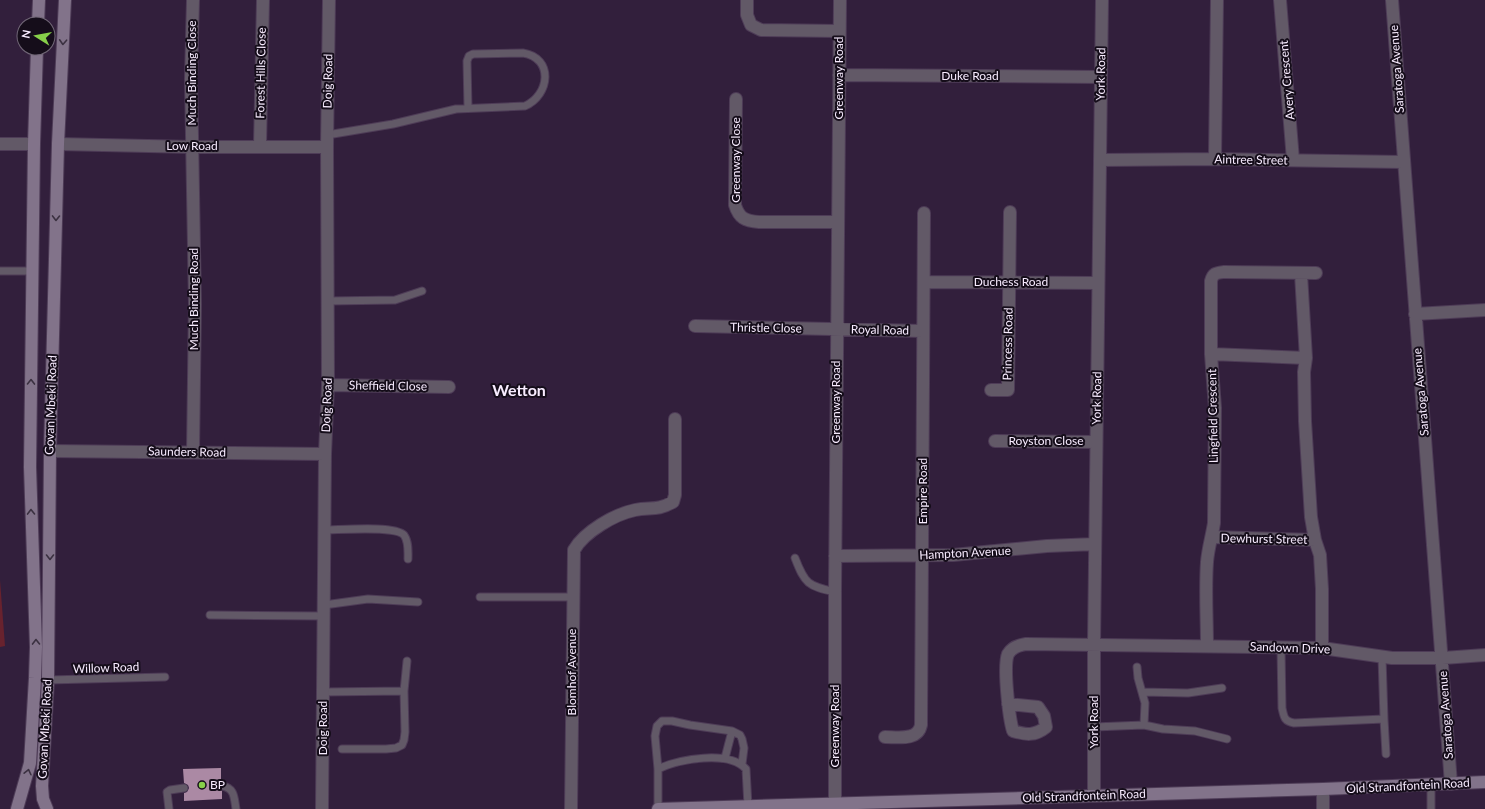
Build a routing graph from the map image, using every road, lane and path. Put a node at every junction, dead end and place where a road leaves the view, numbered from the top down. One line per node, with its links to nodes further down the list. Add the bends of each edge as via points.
1 (39, 0): 12 (main road)
2 (65, 0): 22 (main road, Govan Mbeki Road, one-way to 22)
3 (193, 0): 24 (street, Much Binding Close)
4 (263, 0): 23 (street, Forest Hills Close)
5 (329, 0): 19 (street, Doig Road)
6 (747, 0): 13 (street, via 747,15 751,25 761,30)
7 (840, 0): 13 (street, Greenway Road)
8 (1102, 0): 16 (street, York Road)
9 (1217, 0): 25 (street)
10 (1280, 0): 27 (street, Avery Crescent)
11 (1392, 0): 28 (street, Saratoga Avenue)
12 (38, 16)
13 (839, 31): 15 (street, Greenway Road)
14 (37, 56): 21 (main road, Govan Mbeki Road)
15 (839, 75): 16 (street, Duke Road); 31 (street, Greenway Road)
16 (1101, 77): 26 (street, York Road)
17 (736, 99): 31 (street, Greenway Close, via 735,205 738,214 750,222)
18 (468, 108): 18 (lane, via 531,104 544,86 545,75 540,62 523,53 469,56); 19 (lane)
19 (327, 141): 23 (street, Low Road); 40 (street, Doig Road)
20 (0, 144): 21 (street)
21 (34, 144): 33 (main road, Govan Mbeki Road)
22 (58, 144): 24 (street, Low Road); 54 (main road, Govan Mbeki Road, one-way to 54)
23 (260, 146): 24 (street, Low Road)
24 (193, 147): 55 (street, Much Binding Road, via 195,304)
25 (1215, 159): 26 (street, Aintree Street); 27 (street, Aintree Street)
26 (1100, 160): 38 (street, York Road)
27 (1293, 160): 28 (street, Aintree Street)
28 (1403, 162): 42 (street, Saratoga Avenue)
29 (1010, 212): 37 (street)
30 (924, 213): 36 (street, Empire Road)
31 (838, 222): 44 (street, Greenway Road)
32 (0, 271): 33 (lane)
33 (32, 271): 107 (main road, Govan Mbeki Road, one-way to 33, via 30,763 36,647 30,468)
34 (1316, 273): 35 (street, Lingfield Crescent)
35 (1301, 274): 46 (street, Lingfield Crescent, via 1224,272 1212,275); 47 (street)
36 (924, 282): 37 (street, Duchess Road); 45 (street, Empire Road)
37 (1009, 282): 38 (street, Duchess Road); 50 (street, Princess Road, via 1008,390)
38 (1098, 283): 53 (street, York Road)
39 (422, 291): 40 (lane, via 395,300)
40 (328, 301): 48 (street, Doig Road)
41 (1485, 310): 42 (street)
42 (1415, 314): 77 (street, Saratoga Avenue)
43 (695, 326): 44 (street, Thristle Close)
44 (837, 330): 45 (street, Royal Road); 61 (street, Greenway Road)
45 (923, 330): 62 (street, Empire Road)
46 (1211, 354): 47 (street); 58 (street, Lingfield Crescent, via 1215,408)
47 (1306, 358): 59 (street, via 1305,421 1311,518)
48 (328, 386): 49 (street, Sheffield Close); 56 (street, Doig Road)
49 (449, 387)
50 (991, 390)
51 (675, 418): 67 (street, Blomhof Avenue, via 675,499 660,508 621,513 583,539 573,554)
52 (995, 441): 53 (street, Royston Close)
53 (1096, 442): 60 (street, York Road)
54 (50, 451): 55 (street, Saunders Road); 81 (main road, Govan Mbeki Road, one-way to 81)
55 (192, 452): 56 (street, Saunders Road)
56 (325, 454): 57 (street, Doig Road)
57 (324, 530): 64 (lane, via 395,531 403,535 407,542); 69 (street, Doig Road)
58 (1212, 537): 59 (street, Dewhurst Street); 72 (street, Lingfield Crescent, via 1207,563)
59 (1315, 540): 74 (street, via 1320,555 1322,582)
60 (1095, 544): 62 (street, Hampton Avenue, via 1047,546 953,556); 71 (street, York Road)
61 (836, 556): 62 (street, Hampton Avenue); 65 (street, Greenway Road)
62 (922, 556): 91 (street, Empire Road, via 920,730 911,737)
63 (794, 558): 65 (lane, via 808,583)
64 (408, 559)
65 (835, 592): 105 (street, Greenway Road)
66 (480, 597): 67 (lane)
67 (573, 597): 112 (street, Blomhof Avenue)
68 (418, 602): 69 (lane, via 368,599)
69 (324, 610): 70 (lane); 84 (street, Doig Road)
70 (210, 615)
71 (1094, 645): 72 (street, Sandown Drive); 86 (street, Sandown Drive, via 1015,646 1008,654); 89 (street, York Road)
72 (1207, 646): 73 (street, Sandown Drive)
73 (1281, 648): 74 (street, Sandown Drive); 87 (lane, via 1282,708 1287,722)
74 (1322, 648): 76 (street, Sandown Drive)
75 (1485, 655): 77 (street, Sandown Drive)
76 (1382, 657): 77 (street, Sandown Drive); 87 (lane)
77 (1443, 658): 99 (street, Saratoga Avenue)
78 (406, 661): 83 (lane)
79 (1137, 667): 85 (lane)
80 (165, 677): 81 (lane, Willow Road)
81 (48, 680): 108 (main road, Govan Mbeki Road, via 42,786)
82 (1222, 688): 85 (lane, via 1188,693)
83 (404, 691): 84 (lane); 93 (lane, via 405,732 402,745 386,749)
84 (323, 692): 111 (street, Doig Road)
85 (1142, 692): 88 (lane, via 1145,703)
86 (1008, 704)
87 (1384, 719): 94 (lane)
88 (1144, 725): 89 (lane); 92 (lane, via 1195,731)
89 (1094, 727): 104 (street, York Road)
90 (732, 732): 95 (lane); 96 (lane, via 742,738); 97 (lane, via 662,721 657,726 655,736)
91 (885, 737)
92 (1227, 739)
93 (342, 750)
94 (1386, 754)
95 (724, 758): 96 (lane); 97 (lane, via 682,761)
96 (742, 764): 106 (lane, via 746,768)
97 (658, 769): 113 (lane)
98 (1485, 782): 99 (main road, Old Strandfontein Road)
99 (1451, 784): 100 (main road, Old Strandfontein Road)
100 (1431, 785): 103 (main road, Old Strandfontein Road); 115 (lane)
101 (222, 786): 110 (lane, via 228,787 233,793)
102 (184, 788): 109 (lane, via 167,792)
103 (1323, 790): 104 (main road, Old Strandfontein Road); 114 (street)
104 (1094, 796): 105 (main road, Old Strandfontein Road)
105 (835, 804): 106 (main road, Old Strandfontein Road)
106 (748, 806): 113 (main road, Old Strandfontein Road)
107 (16, 809)
108 (47, 809)
109 (169, 809)
110 (236, 809)
111 (322, 809)
112 (571, 809)
113 (658, 809)
114 (1323, 809)
115 (1431, 809)

